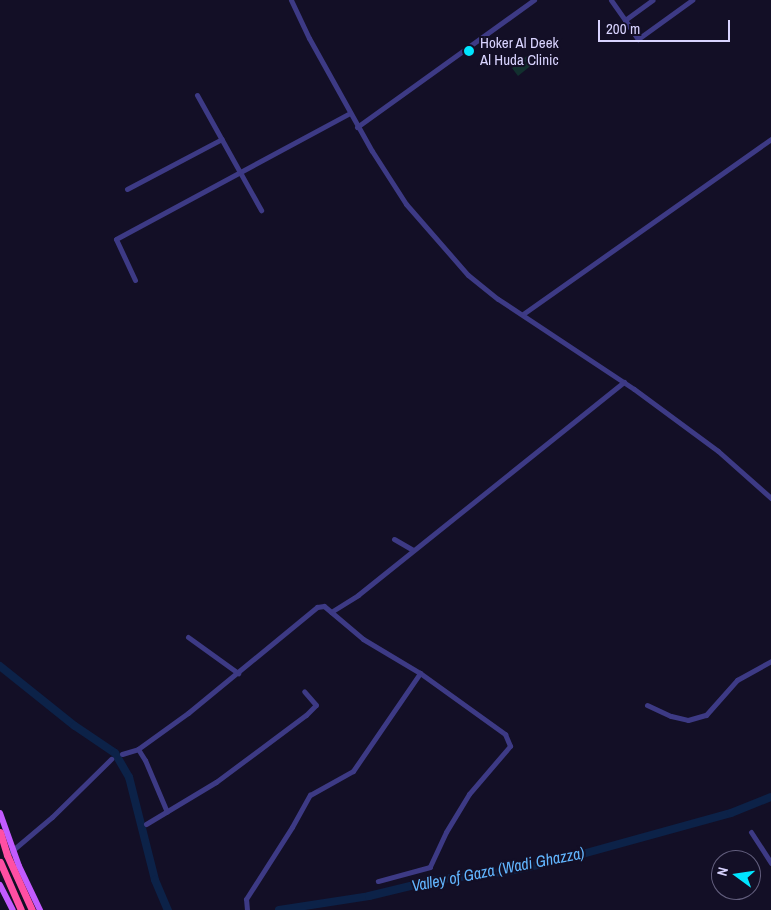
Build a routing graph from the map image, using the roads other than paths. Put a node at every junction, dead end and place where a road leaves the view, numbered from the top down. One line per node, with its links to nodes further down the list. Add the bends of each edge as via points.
1 (291, 0): 8 (street)
2 (534, 0): 9 (street)
3 (611, 0): 6 (street)
4 (652, 0): 6 (street)
5 (692, 0): 6 (street, via 638,39)
6 (625, 20)
7 (197, 95): 10 (street)
8 (350, 113): 9 (street); 12 (street)
9 (357, 127): 16 (street, via 406,204 438,243 478,284)
10 (222, 139): 12 (street); 13 (street)
11 (771, 139): 16 (street)
12 (241, 173): 14 (street); 15 (street, via 116,239)
13 (127, 189)
14 (261, 210)
15 (135, 280)
16 (523, 314): 17 (street)
17 (624, 382): 18 (street, via 718,451); 20 (street)
18 (771, 498)
19 (394, 539): 20 (street)
20 (413, 550): 21 (street, via 358,596)
21 (331, 612): 24 (street, via 324,606 317,607); 25 (street, via 363,640)
22 (188, 637): 24 (street)
23 (771, 661): 27 (street, via 737,680 706,715 688,720)
24 (238, 673): 28 (street)
25 (420, 674): 40 (street, via 506,734 510,746 469,794 430,866); 46 (street, via 353,771 310,795 246,898)
26 (304, 691): 31 (street, via 316,705 306,715 216,782)
27 (647, 704)
28 (138, 749): 29 (street); 31 (street)
29 (122, 754)
30 (111, 759): 36 (street, via 52,817)
31 (167, 812): 33 (street)
32 (0, 813): 36 (main road)
33 (146, 824)
34 (0, 832): 37 (highway)
35 (751, 832): 39 (street)
36 (13, 849): 37 (street); 45 (main road)
37 (7, 855): 44 (highway)
38 (0, 862): 43 (highway)
39 (771, 863)
40 (378, 881)
41 (0, 885): 42 (main road)
42 (13, 910)
43 (21, 910)
44 (32, 910)
45 (40, 910)
46 (248, 910)

